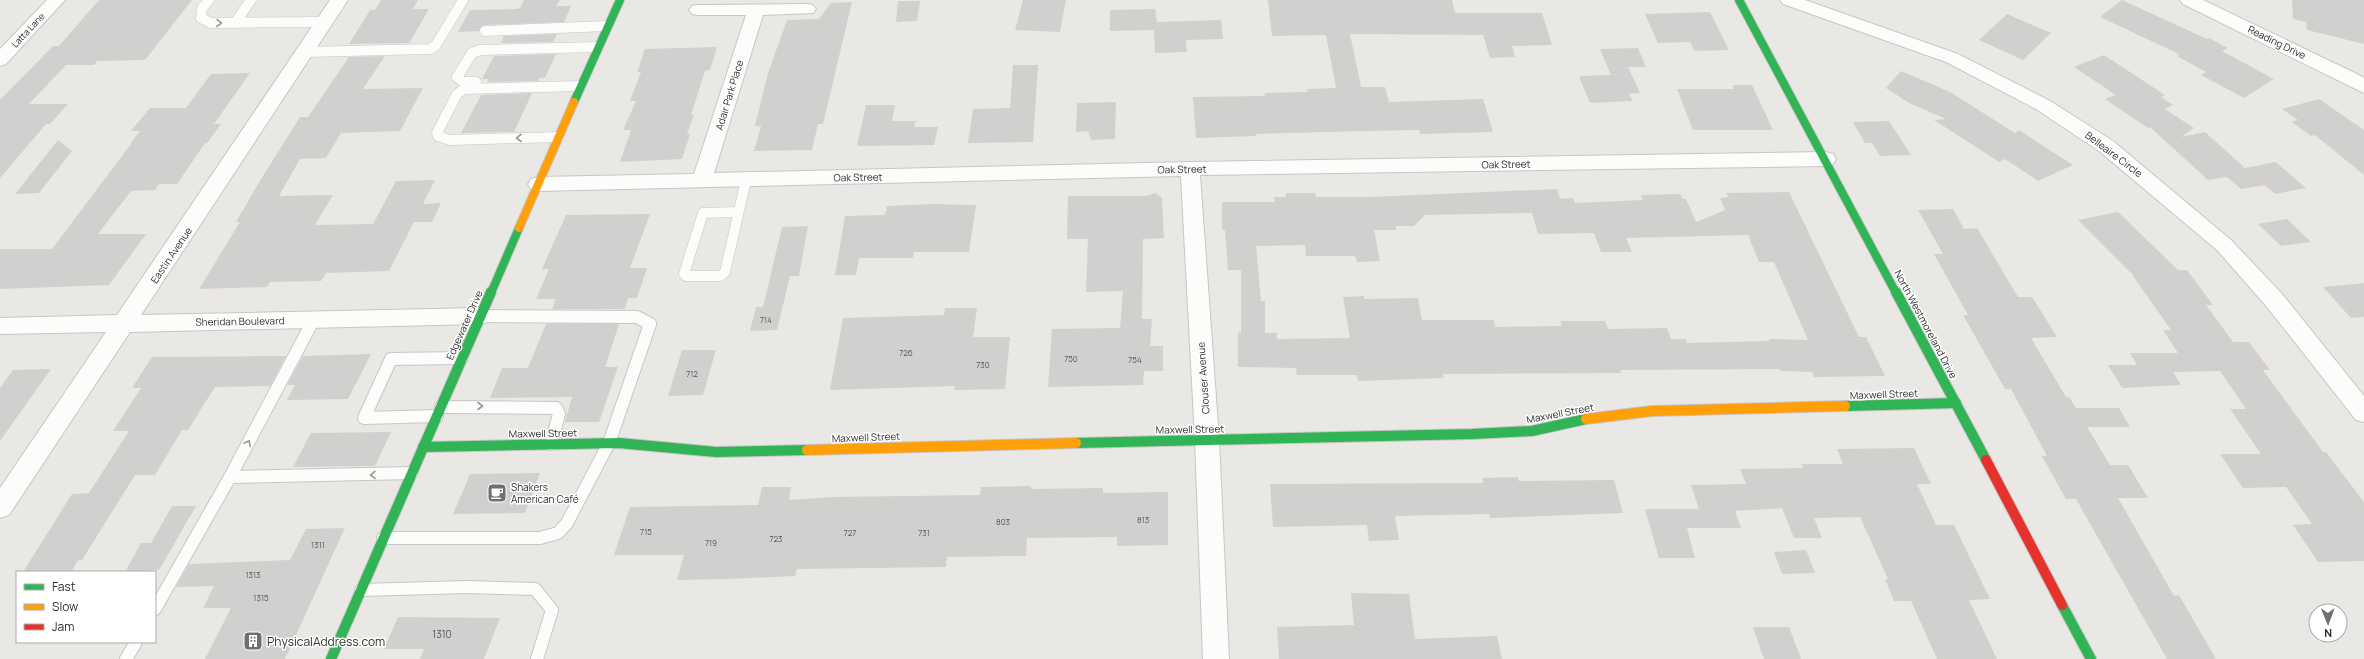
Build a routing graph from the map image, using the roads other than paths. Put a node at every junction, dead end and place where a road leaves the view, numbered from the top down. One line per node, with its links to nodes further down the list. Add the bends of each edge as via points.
1 (56, 0): 19 (street, Latta Lane)
2 (209, 0): 14 (lane, one-way to 14, via 202,8 201,18 211,23)
3 (252, 0): 14 (lane)
4 (339, 0): 13 (street, Eastin Avenue)
5 (463, 0): 18 (lane, via 436,45 430,49)
6 (620, 0): 15 (street, Edgewater Drive)
7 (1743, 2): 23 (street, North Westmoreland Drive)
8 (1802, 2): 36 (street, Belleaire Circle, via 1952,58 2043,105 2106,146 2224,245 2275,301)
9 (2197, 2): 20 (street, Reading Drive)
10 (807, 9): 12 (street)
11 (698, 10): 12 (street)
12 (756, 10): 26 (street, Adair Park Place)
13 (325, 22): 14 (lane); 18 (street, Eastin Avenue)
14 (235, 23)
15 (607, 26): 16 (lane); 17 (street, Edgewater Drive)
16 (485, 31)
17 (598, 46): 21 (street, Edgewater Drive); 21 (lane, via 480,50 472,53 457,77 463,82)
18 (305, 52): 31 (street, Eastin Avenue)
19 (0, 60)
20 (2360, 82)
21 (582, 83): 22 (street, Edgewater Drive); 22 (lane, one-way to 21, via 450,140 438,136 437,133 457,94 464,89)
22 (558, 137): 27 (street, Edgewater Drive)
23 (1826, 159): 24 (street, Oak Street); 34 (street, North Westmoreland Drive)
24 (1190, 169): 25 (street, Oak Street); 37 (street, Clouser Avenue)
25 (746, 180): 26 (street, Oak Street); 28 (lane)
26 (702, 181): 27 (street, Oak Street)
27 (538, 184): 29 (street, Edgewater Drive)
28 (737, 212): 28 (lane, via 738,222 723,275 686,276 684,274 703,213)
29 (480, 316): 30 (street, Sheridan Boulevard); 33 (street, Edgewater Drive); 38 (lane, via 637,317 647,321 650,324 649,329)
30 (313, 321): 31 (street, Sheridan Boulevard); 42 (lane, one-way to 30)
31 (126, 323): 32 (street, Sheridan Boulevard); 43 (street, Eastin Avenue)
32 (0, 326)
33 (462, 358): 35 (street, Edgewater Drive); 35 (lane, via 391,359 364,418)
34 (1956, 403): 37 (street, Maxwell Street, via 1652,411 1595,417 1532,431 1472,434); 52 (street, North Westmoreland Drive)
35 (439, 411): 39 (lane, one-way to 39, via 551,406 559,410); 40 (street, Edgewater Drive)
36 (2364, 413)
37 (1207, 439): 38 (street, Maxwell Street, via 716,452); 51 (street, Clouser Avenue)
38 (609, 443): 39 (street, Maxwell Street); 44 (lane, via 567,523 558,533 540,538)
39 (551, 444): 40 (street, Maxwell Street)
40 (423, 447): 41 (street, Edgewater Drive)
41 (412, 473): 42 (lane, one-way to 42); 44 (street, Edgewater Drive)
42 (230, 477): 46 (lane)
43 (0, 508)
44 (383, 538): 45 (street, Edgewater Drive)
45 (361, 590): 49 (street, Edgewater Drive); 50 (lane, via 467,586 535,589 552,610)
46 (156, 607)
47 (135, 643): 48 (lane)
48 (126, 659)
49 (331, 659)
50 (537, 659)
51 (1216, 659)
52 (2091, 659)

